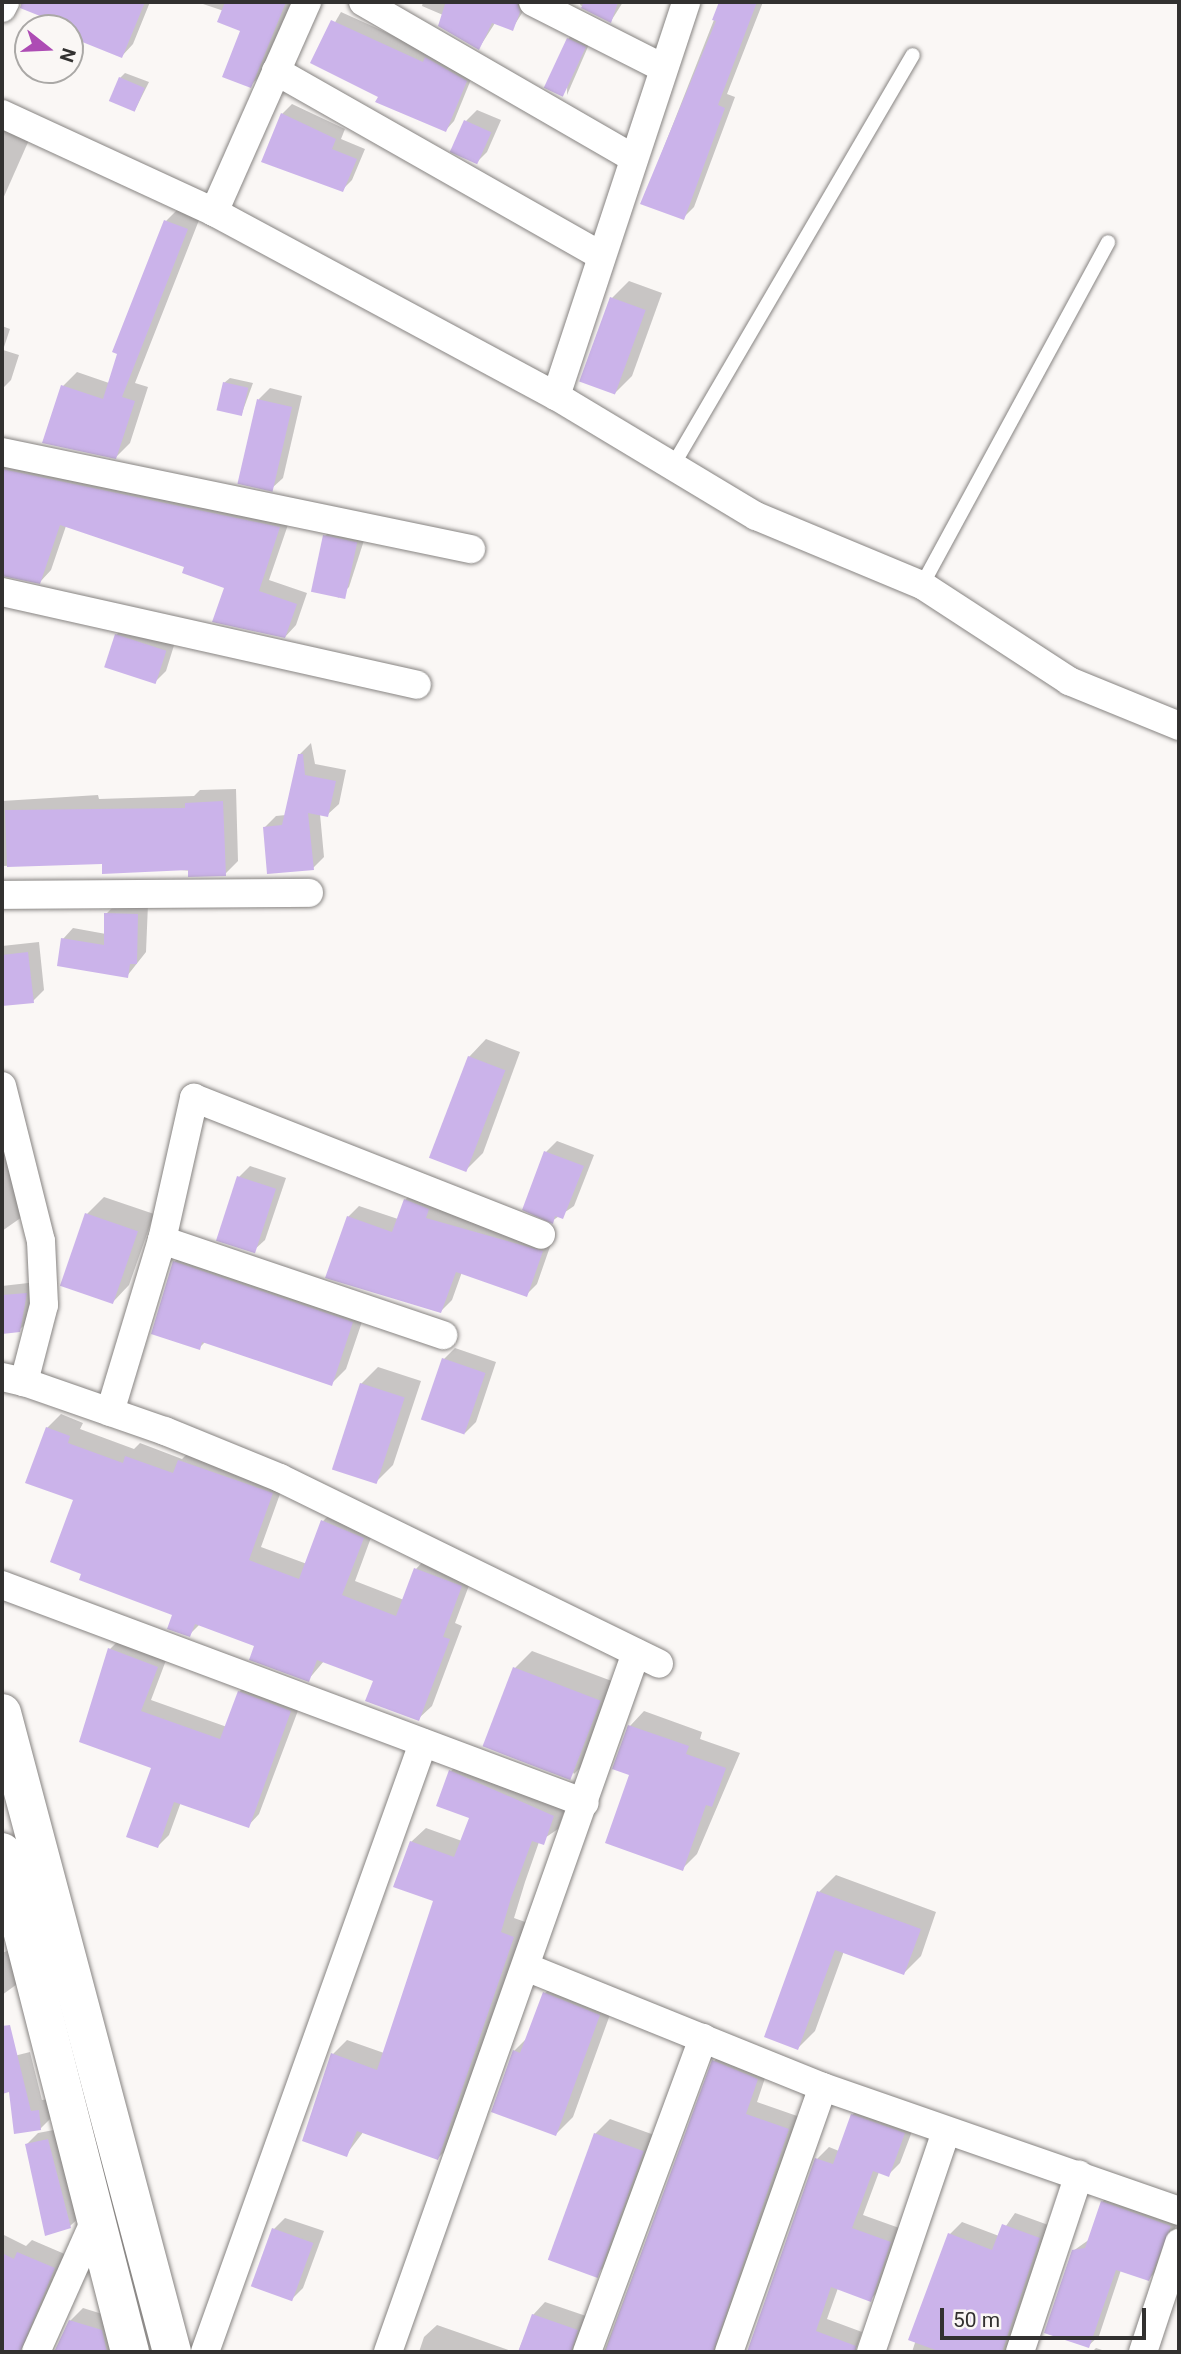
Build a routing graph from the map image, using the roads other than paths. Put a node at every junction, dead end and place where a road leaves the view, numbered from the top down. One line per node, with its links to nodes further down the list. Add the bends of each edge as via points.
1 (5, 2): 6 (street)
2 (307, 2): 9 (street)
3 (363, 2): 11 (street)
4 (533, 2): 8 (street)
5 (686, 2): 8 (street)
6 (2, 8)
7 (913, 55): 17 (lane)
8 (663, 68): 11 (street)
9 (276, 71): 12 (street); 14 (street)
10 (2, 114): 12 (street)
11 (634, 158): 14 (street)
12 (214, 212): 15 (street)
13 (1108, 242): 19 (lane)
14 (601, 256): 15 (street)
15 (556, 396): 17 (street)
16 (2, 452): 18 (street)
17 (672, 467): 19 (street, via 756,516)
18 (471, 549)
19 (922, 585): 22 (street, via 1069,681)
20 (2, 592): 21 (street)
21 (417, 685)
22 (1179, 726)
23 (310, 893): 24 (street)
24 (2, 895)
25 (2, 1086): 29 (street, via 41,1241 44,1280 44,1305)
26 (541, 1235): 27 (street, via 194,1098)
27 (162, 1240): 28 (street); 30 (street)
28 (443, 1335)
29 (13, 1380): 30 (street)
30 (110, 1412): 34 (street, via 280,1478 648,1659)
31 (2, 1585): 33 (street)
32 (2, 1713): 47 (main road)
33 (423, 1744): 34 (street); 48 (street)
34 (585, 1804): 37 (street)
35 (2, 1852): 36 (main road)
36 (11, 1929): 43 (main road)
37 (526, 1967): 38 (street); 49 (street)
38 (703, 2038): 39 (street); 50 (street)
39 (823, 2087): 40 (street); 51 (street)
40 (946, 2132): 41 (street); 52 (street)
41 (1079, 2175): 42 (street); 53 (street)
42 (1179, 2211)
43 (94, 2220): 45 (street); 46 (main road)
44 (1179, 2243): 54 (street)
45 (36, 2352)
46 (130, 2352)
47 (172, 2352)
48 (205, 2352)
49 (388, 2352)
50 (587, 2352)
51 (729, 2352)
52 (871, 2352)
53 (1020, 2352)
54 (1143, 2352)

